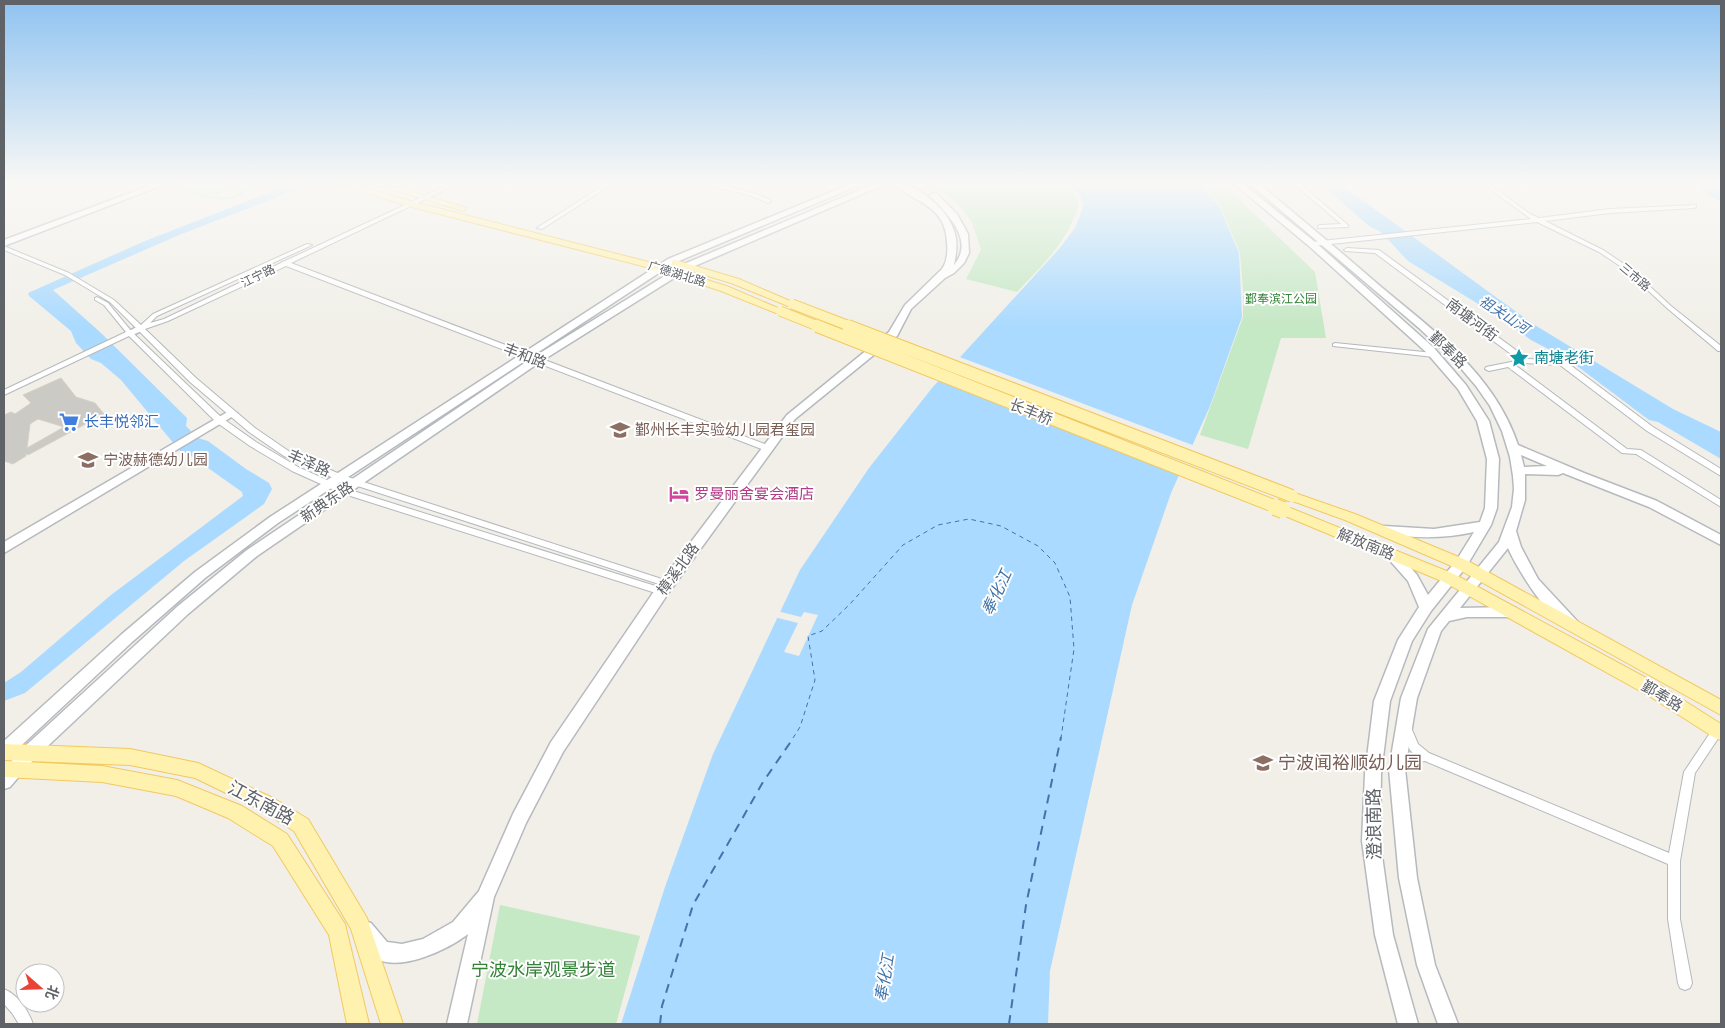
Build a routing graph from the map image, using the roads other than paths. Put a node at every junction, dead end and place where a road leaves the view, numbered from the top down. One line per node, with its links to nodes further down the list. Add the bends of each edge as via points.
1 (36, 231): 15 (main road)
2 (344, 231): 28 (street, 江宁路, via 155,315)
3 (350, 231): 20 (street, 江宁路)
4 (534, 231): 21 (main road, 广德湖北路)
5 (550, 231): 21 (main road, 广德湖北路)
6 (754, 231): 21 (main road)
7 (764, 231): 21 (main road)
8 (950, 231): 25 (main road, 樟溪北路, via 952,239 948,265)
9 (962, 231): 25 (main road, 樟溪北路, via 965,242 959,265)
10 (1296, 231): 16 (main road, 鄞奉路)
11 (1312, 231): 14 (main road, 鄞奉路)
12 (1442, 231): 14 (street)
13 (1560, 231): 31 (street, 三市路, via 1628,269)
14 (1326, 242): 16 (street); 41 (main road, 鄞奉路, via 1464,364 1492,401 1507,427)
15 (4, 243)
16 (1312, 244): 32 (main road, 鄞奉路)
17 (4, 248): 22 (street, 丰泽路)
18 (1347, 250): 35 (street, 南塘河街, via 1377,251)
19 (4, 252): 22 (street, 丰泽路)
20 (284, 263): 28 (street, 江宁路, via 166,320); 34 (street, 丰和路)
21 (674, 267): 26 (main road, 广德湖北路, via 735,281); 27 (main road, 广德湖北路); 34 (main road, 新典东路)
22 (65, 275): 23 (street, 丰泽路); 24 (street, 丰泽路)
23 (73, 283): 28 (street, 丰泽路, via 106,304)
24 (84, 284): 28 (street, 丰泽路, via 112,301)
25 (928, 287): 42 (main road, 樟溪北路, via 903,313 893,334 800,408)
26 (792, 304): 53 (main road, 长丰桥, bridge)
27 (780, 311): 51 (main road, 长丰桥, bridge)
28 (136, 330): 29 (street); 39 (street, 丰泽路); 40 (street, 丰泽路)
29 (118, 338): 33 (street)
30 (1335, 345): 32 (street)
31 (1721, 349)
32 (1434, 355): 52 (main road, 鄞奉路, via 1462,387 1483,421 1493,459 1491,508)
33 (77, 358): 38 (street)
34 (530, 358): 42 (street, 丰和路); 46 (main road, 新典东路); 47 (main road, 新典东路)
35 (1526, 361): 36 (street); 44 (street, via 1562,363 1650,429)
36 (1510, 364): 37 (street); 50 (street, via 1625,451 1638,452)
37 (1489, 369)
38 (4, 393)
39 (230, 413): 40 (main road); 46 (street, 丰泽路, via 287,454)
40 (218, 420): 48 (street, 丰泽路, via 295,469); 56 (main road)
41 (1513, 446): 43 (main road, 鄞奉路); 45 (main road)
42 (767, 448): 61 (main road, 樟溪北路)
43 (1519, 471): 45 (main road, via 1545,470); 54 (main road, 鄞奉路, via 1520,494)
44 (1721, 473)
45 (1580, 476): 55 (main road, via 1653,504)
46 (339, 477): 47 (street, 丰泽路); 48 (main road, 新典东路)
47 (356, 482): 49 (main road, 新典东路); 61 (street, 丰泽路)
48 (328, 484): 49 (street, 丰泽路); 70 (main road, 新典东路, via 200,575 126,638)
49 (344, 490): 61 (street, 丰泽路); 71 (main road, 新典东路, via 252,553 183,610)
50 (1721, 504)
51 (1283, 510): 57 (main road, 解放南路)
52 (1485, 525): 53 (main road, via 1430,535); 58 (main road, 鄞奉路)
53 (1380, 530): 58 (main road, 长丰桥)
54 (1510, 532): 59 (main road, 鄞奉路); 66 (main road, via 1521,567)
55 (1721, 540)
56 (4, 548)
57 (1392, 555): 60 (main road, 解放南路); 63 (main road, via 1410,572)
58 (1461, 564): 59 (main road, 鄞奉路); 60 (main road, 鄞奉路)
59 (1480, 574): 62 (main road, 鄞奉路); 66 (main road, 鄞奉路)
60 (1449, 578): 62 (main road, 鄞奉路); 63 (main road, 澄浪南路)
61 (665, 588): 76 (main road, 樟溪北路, via 557,747 519,819)
62 (1469, 589): 64 (main road, 鄞奉路); 65 (main road, 澄浪南路)
63 (1426, 607): 84 (main road, 澄浪南路, via 1405,640 1382,701 1373,774 1371,842 1382,926)
64 (1511, 612): 65 (main road, via 1468,612); 69 (main road, 鄞奉路, via 1655,691)
65 (1445, 617): 68 (main road, 澄浪南路, via 1435,628 1408,698)
66 (1574, 626): 67 (main road, 鄞奉路)
67 (1721, 708)
68 (1405, 723): 72 (street, via 1414,747); 73 (main road, 澄浪南路)
69 (1720, 732): 75 (street, via 1690,772)
70 (4, 752): 71 (main road, 江东南路)
71 (28, 754): 74 (main road, 新典东路); 77 (main road, 江东南路, via 130,757 198,771 267,804 301,825)
72 (1425, 756): 73 (street, via 1410,758); 75 (street)
73 (1397, 769): 85 (main road, 澄浪南路, via 1408,878 1426,965)
74 (7, 774): 81 (main road, 江东南路, via 102,774 177,788 235,812 280,840 338,931)
75 (1674, 861): 78 (street, via 1674,919)
76 (485, 897): 77 (main road, 樟溪北路, via 460,928 426,948 402,953 382,951); 83 (main road, 樟溪北路)
77 (360, 925): 82 (main road, 江东南路)
78 (1685, 983)
79 (4, 996): 80 (street)
80 (26, 1024)
81 (358, 1024)
82 (392, 1024)
83 (457, 1024)
84 (1408, 1024)
85 (1448, 1024)

